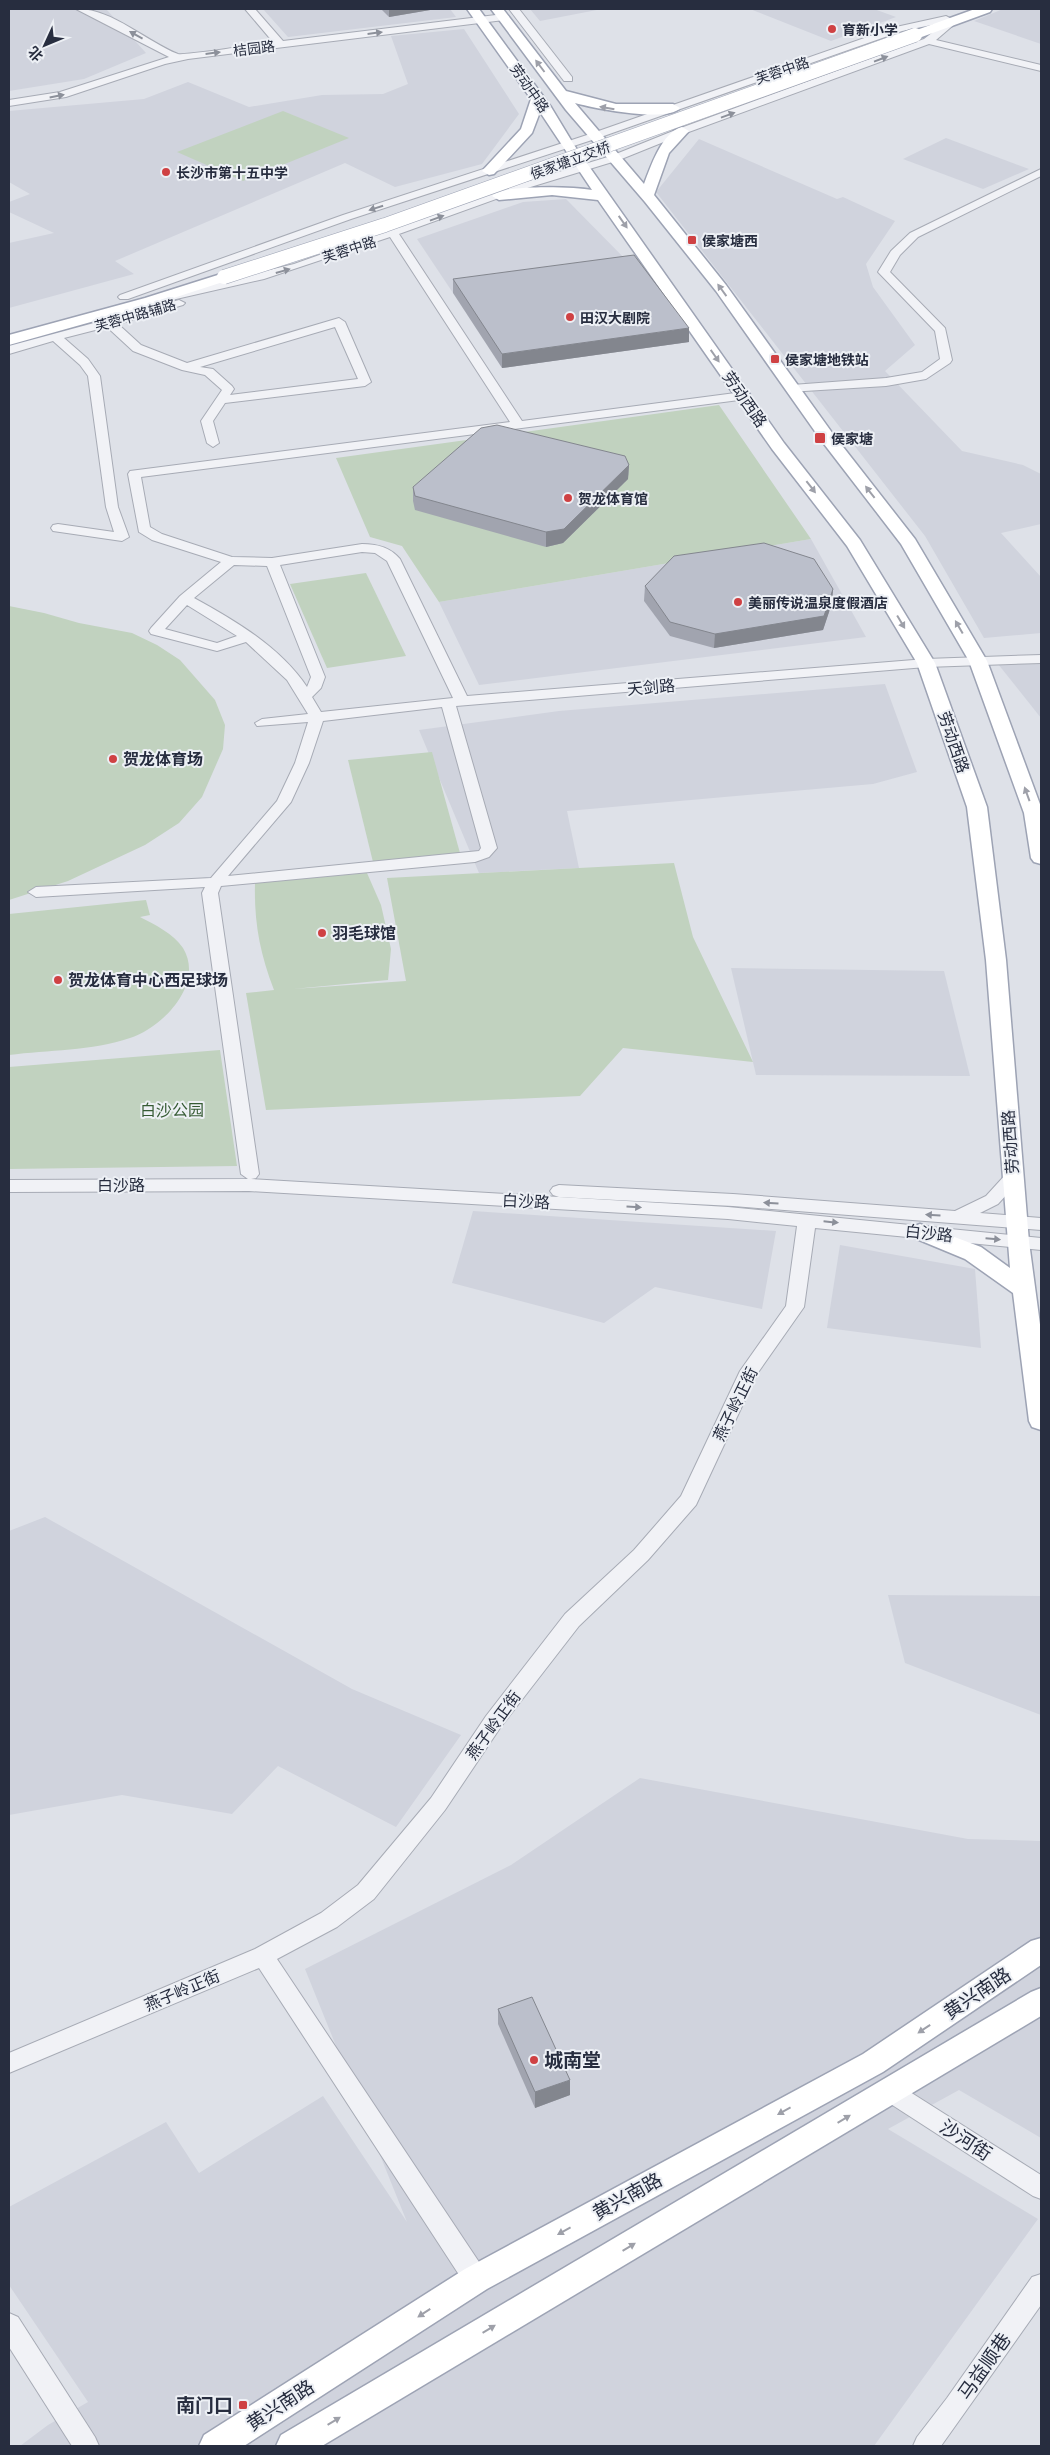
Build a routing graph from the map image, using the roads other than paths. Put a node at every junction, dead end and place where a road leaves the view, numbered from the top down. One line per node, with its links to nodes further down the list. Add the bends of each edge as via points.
1 (82, 9): 12 (street, one-way to 1)
2 (250, 9): 11 (street)
3 (473, 9): 7 (main road, 劳动中路)
4 (971, 9): 8 (main road, 芙蓉中路)
5 (986, 9): 8 (main road, 芙蓉中路)
6 (505, 12): 7 (street, 桔园路); 14 (street); 15 (main road, 劳动中路, one-way to 6)
7 (481, 20): 11 (street, 桔园路, one-way to 7); 16 (main road, 劳动中路)
8 (949, 21): 9 (main road, 芙蓉中路); 10 (street, 芙蓉中路); 18 (street, 芙蓉中路, via 899,29)
9 (910, 33): 30 (main road, 侯家塘立交桥, bridge, via 808,76 412,216 290,257)
10 (928, 41): 13 (street); 19 (street, 芙蓉中路, one-way to 10)
11 (281, 45): 12 (street, 桔园路, one-way to 11)
12 (178, 58): 17 (street, 桔园路, one-way to 12, via 62,95)
13 (1041, 68)
14 (568, 79)
15 (561, 94): 18 (main road, one-way to 15, via 632,111 607,108); 20 (main road, 劳动中路)
16 (538, 99): 21 (main road, 劳动中路); 24 (main road, via 526,130)
17 (9, 102)
18 (673, 108): 20 (street, 芙蓉中路)
19 (682, 131): 22 (street, 芙蓉中路); 27 (main road, via 663,152)
20 (594, 136): 21 (street, 芙蓉中路); 22 (main road, 劳动中路)
21 (567, 145): 23 (main road, 劳动中路); 24 (street, 芙蓉中路)
22 (615, 158): 23 (street, 芙蓉中路); 27 (main road)
23 (584, 168): 26 (street, 芙蓉中路); 28 (main road, 劳动西路)
24 (489, 171): 32 (street, 芙蓉中路, one-way to 32, via 347,217)
25 (1041, 172): 40 (street, via 914,235 895,253 884,272 941,330 946,360 926,376)
26 (499, 196): 28 (main road, via 539,190 579,190); 29 (street, 芙蓉中路, one-way to 26)
27 (647, 196): 40 (main road, one-way to 27, via 721,288)
28 (604, 197): 41 (main road, 劳动西路, one-way to 41)
29 (393, 234): 31 (street, 芙蓉中路, one-way to 29); 43 (street)
30 (220, 275): 32 (main road); 33 (main road)
31 (260, 277): 33 (street, 芙蓉中路); 34 (street, 芙蓉中路辅路, via 230,290)
32 (124, 298): 35 (main road, 芙蓉中路)
33 (150, 301): 37 (main road, 芙蓉中路)
34 (110, 323): 36 (street, 芙蓉中路辅路); 39 (street, via 137,348)
35 (9, 330)
36 (55, 338): 38 (street, 芙蓉中路辅路); 45 (street, via 84,362 94,376 112,507 122,537)
37 (9, 340)
38 (9, 350)
39 (186, 367): 42 (street, via 209,372 228,389); 42 (street, via 339,322 365,382)
40 (792, 389): 51 (main road, one-way to 40, via 909,542)
41 (743, 396): 43 (street); 52 (main road, 劳动西路, one-way to 52, via 854,544)
42 (223, 400): 44 (street, via 207,421)
43 (517, 423): 46 (street, via 134,474 144,529 157,537)
44 (213, 443)
45 (58, 528)
46 (231, 561): 47 (street); 48 (street)
47 (272, 562): 53 (street, via 318,677 314,688); 54 (street, via 362,548 386,551 393,559)
48 (185, 598): 49 (street); 49 (street, via 156,631 217,647)
49 (250, 637): 53 (street, via 289,673)
50 (1041, 659): 51 (street, 天剑路)
51 (978, 661): 52 (street, 天剑路); 57 (main road, one-way to 51, via 1034,813)
52 (926, 663): 54 (street, 天剑路); 62 (main road, 劳动西路, via 977,807 996,960)
53 (304, 697): 55 (street)
54 (455, 702): 55 (street, 天剑路); 58 (street, via 489,848 484,854)
55 (317, 717): 56 (street, 天剑路); 58 (street, via 302,763 284,802)
56 (262, 723)
57 (1041, 858)
58 (215, 882): 59 (street); 60 (street, via 210,893)
59 (36, 892)
60 (250, 1174): 61 (street, 白沙路); 64 (street, 白沙路, one-way to 60, via 733,1200)
61 (9, 1175)
62 (1012, 1177): 64 (street, via 992,1200); 66 (main road, 劳动西路)
63 (9, 1186): 65 (street, 白沙路, one-way to 65, via 249,1185 728,1212)
64 (959, 1217): 66 (street, 白沙路)
65 (807, 1220): 68 (street, 白沙路, one-way to 68); 75 (street, 燕子岭正街, via 795,1307 750,1371 689,1500 641,1555 572,1620 494,1722 438,1804 366,1892 330,1920)
66 (1016, 1220): 67 (street, 白沙路); 69 (main road, 劳动西路)
67 (1041, 1224)
68 (920, 1232): 69 (street, 白沙路, one-way to 69); 71 (main road, via 973,1253)
69 (1018, 1242): 70 (street, 白沙路); 71 (main road, 劳动西路)
70 (1041, 1244)
71 (1024, 1289): 72 (main road, 劳动西路)
72 (1041, 1421)
73 (1041, 1935): 76 (main road)
74 (1041, 1950): 76 (main road, 黄兴南路)
75 (262, 1956): 78 (street, 燕子岭正街); 81 (street)
76 (1008, 1973): 81 (main road, 黄兴南路, one-way to 81, via 874,2063)
77 (1037, 2005): 79 (main road)
78 (9, 2063)
79 (891, 2092): 80 (street, 沙河街); 86 (main road, one-way to 79)
80 (1041, 2188)
81 (476, 2279): 84 (main road, 黄兴南路, one-way to 84)
82 (1041, 2285): 87 (street, 马益顺巷)
83 (9, 2325): 85 (street)
84 (222, 2444)
85 (86, 2446)
86 (292, 2446)
87 (926, 2446)

